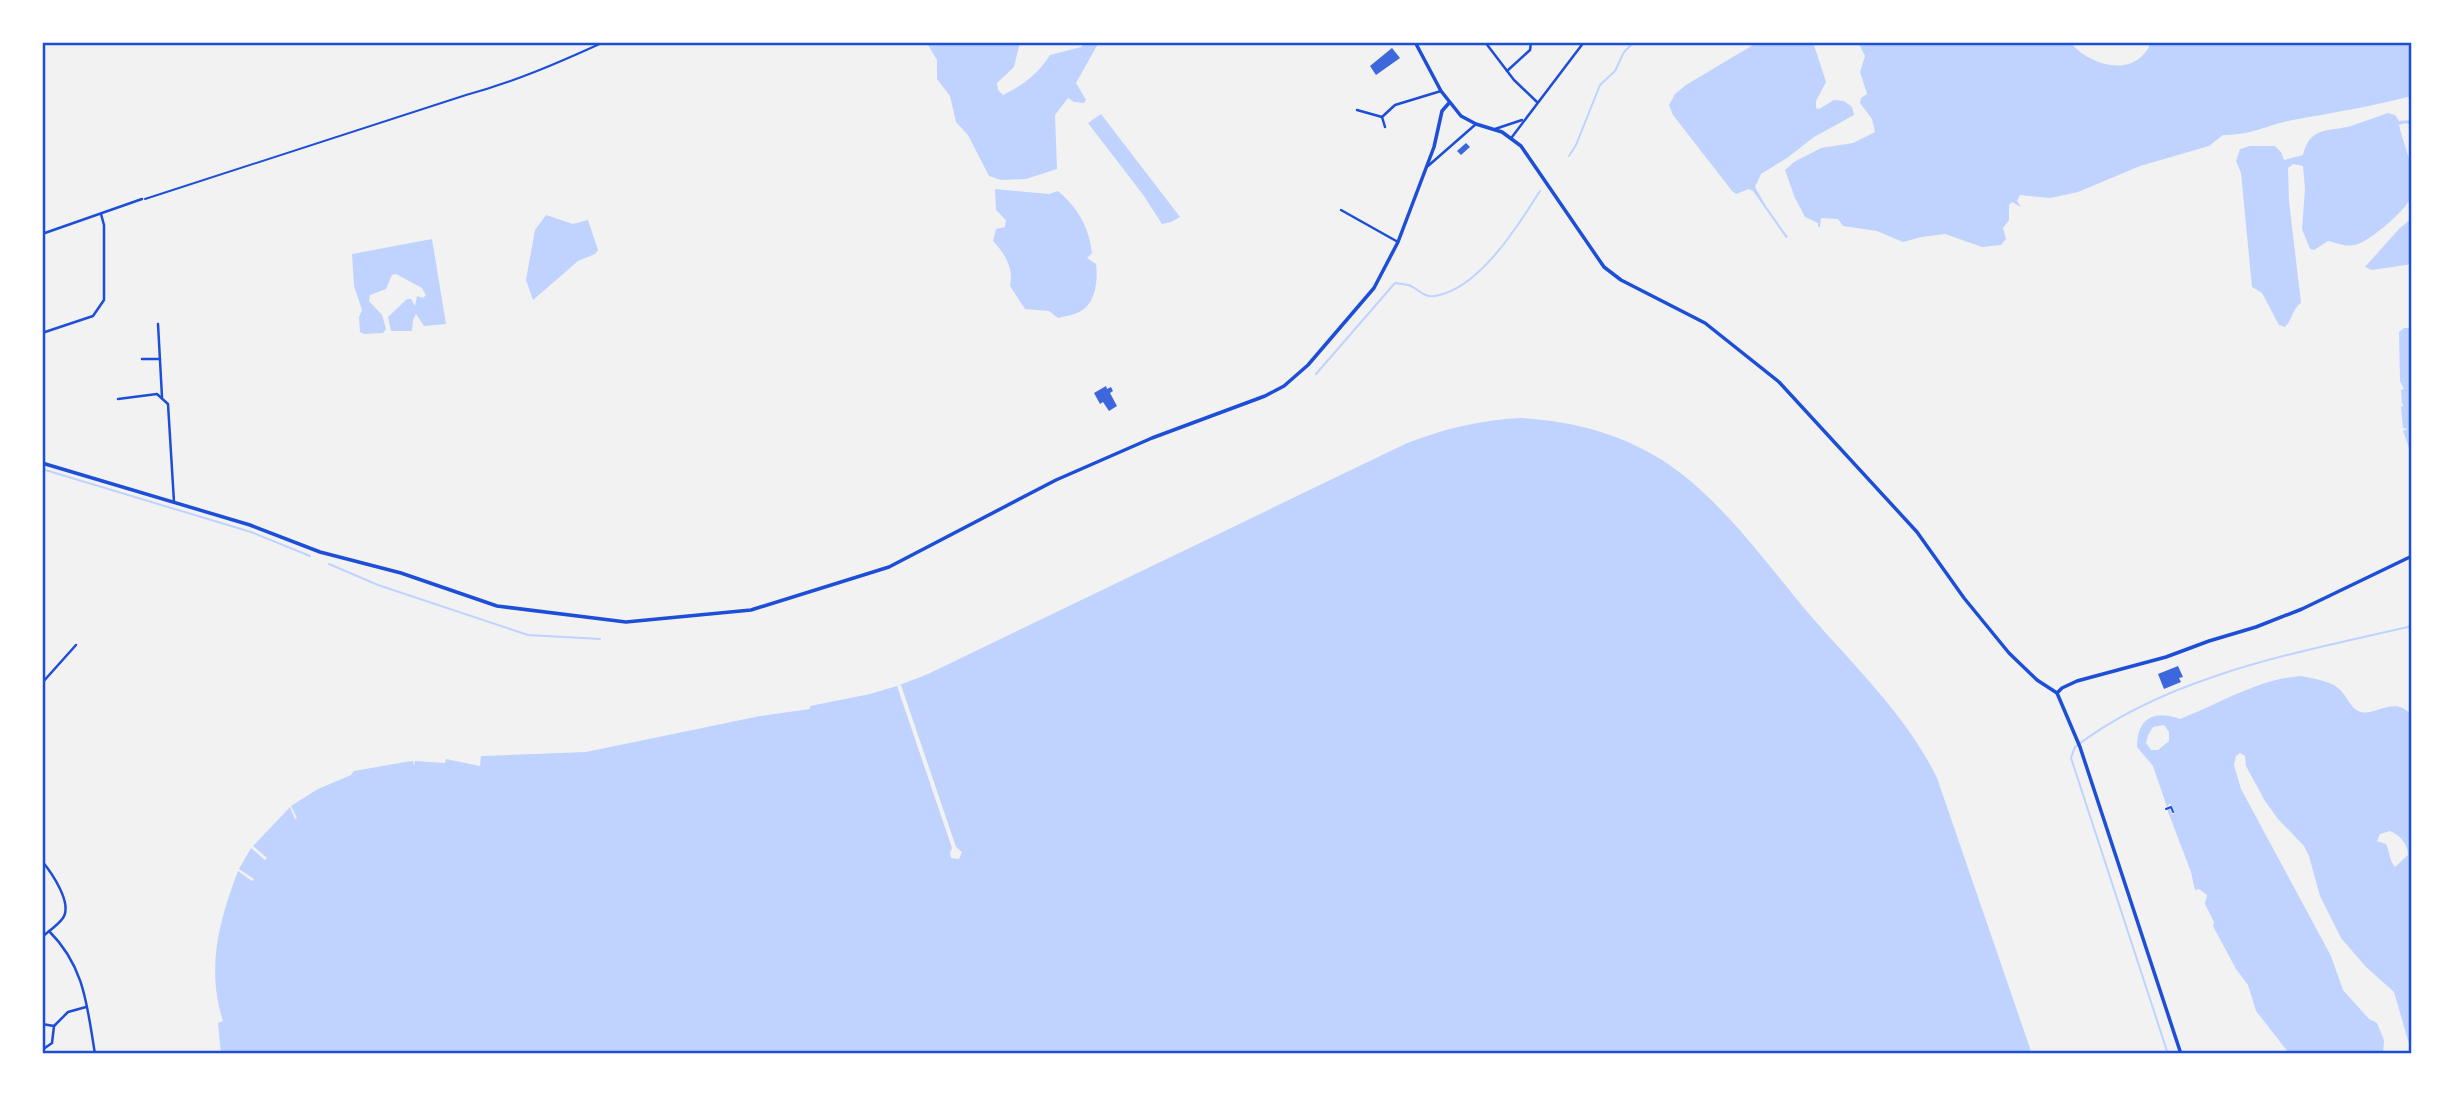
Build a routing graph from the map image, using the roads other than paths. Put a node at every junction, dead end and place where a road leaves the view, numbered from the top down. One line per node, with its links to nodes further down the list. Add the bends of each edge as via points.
1 (1415, 42): 6 (street)
2 (1485, 42): 5 (street)
3 (1531, 42): 5 (street, via 1530,50)
4 (1584, 42): 7 (street)
5 (1507, 71): 7 (street)
6 (1441, 91): 8 (street); 10 (street, via 1395,105)
7 (1536, 102): 11 (street)
8 (1449, 103): 12 (street); 16 (street, via 1442,111)
9 (1357, 110): 10 (street)
10 (1382, 117): 13 (street)
11 (1523, 120): 14 (street); 15 (street)
12 (1476, 124): 14 (street); 16 (street)
13 (1385, 127)
14 (1495, 129): 15 (street)
15 (1512, 137): 33 (street, via 1604,267 1705,323 1779,382 1917,532 2009,653)
16 (1426, 167): 21 (street)
17 (142, 199): 19 (street)
18 (1341, 210): 21 (street)
19 (101, 214): 20 (street); 23 (street, via 104,300 93,316)
20 (42, 234)
21 (1398, 242): 29 (street, via 1374,288 1284,386 1056,480 889,567 751,610 626,622 497,606)
22 (158, 324): 25 (street)
23 (42, 333)
24 (142, 359): 25 (street)
25 (160, 359): 26 (street)
26 (162, 397): 27 (street); 29 (street, via 169,408)
27 (118, 399)
28 (42, 463): 29 (street)
29 (174, 502)
30 (2412, 556): 33 (street, via 2256,627 2077,681)
31 (76, 645): 32 (street)
32 (42, 683)
33 (2057, 693): 42 (street, via 2080,747)
34 (42, 861): 35 (street, via 57,881 66,910)
35 (49, 931): 36 (street); 37 (street, via 69,953)
36 (42, 937)
37 (86, 1007): 39 (street, via 68,1012); 41 (street)
38 (42, 1024): 39 (street)
39 (54, 1026): 40 (street, via 52,1043)
40 (42, 1050)
41 (95, 1054)
42 (2182, 1054)

